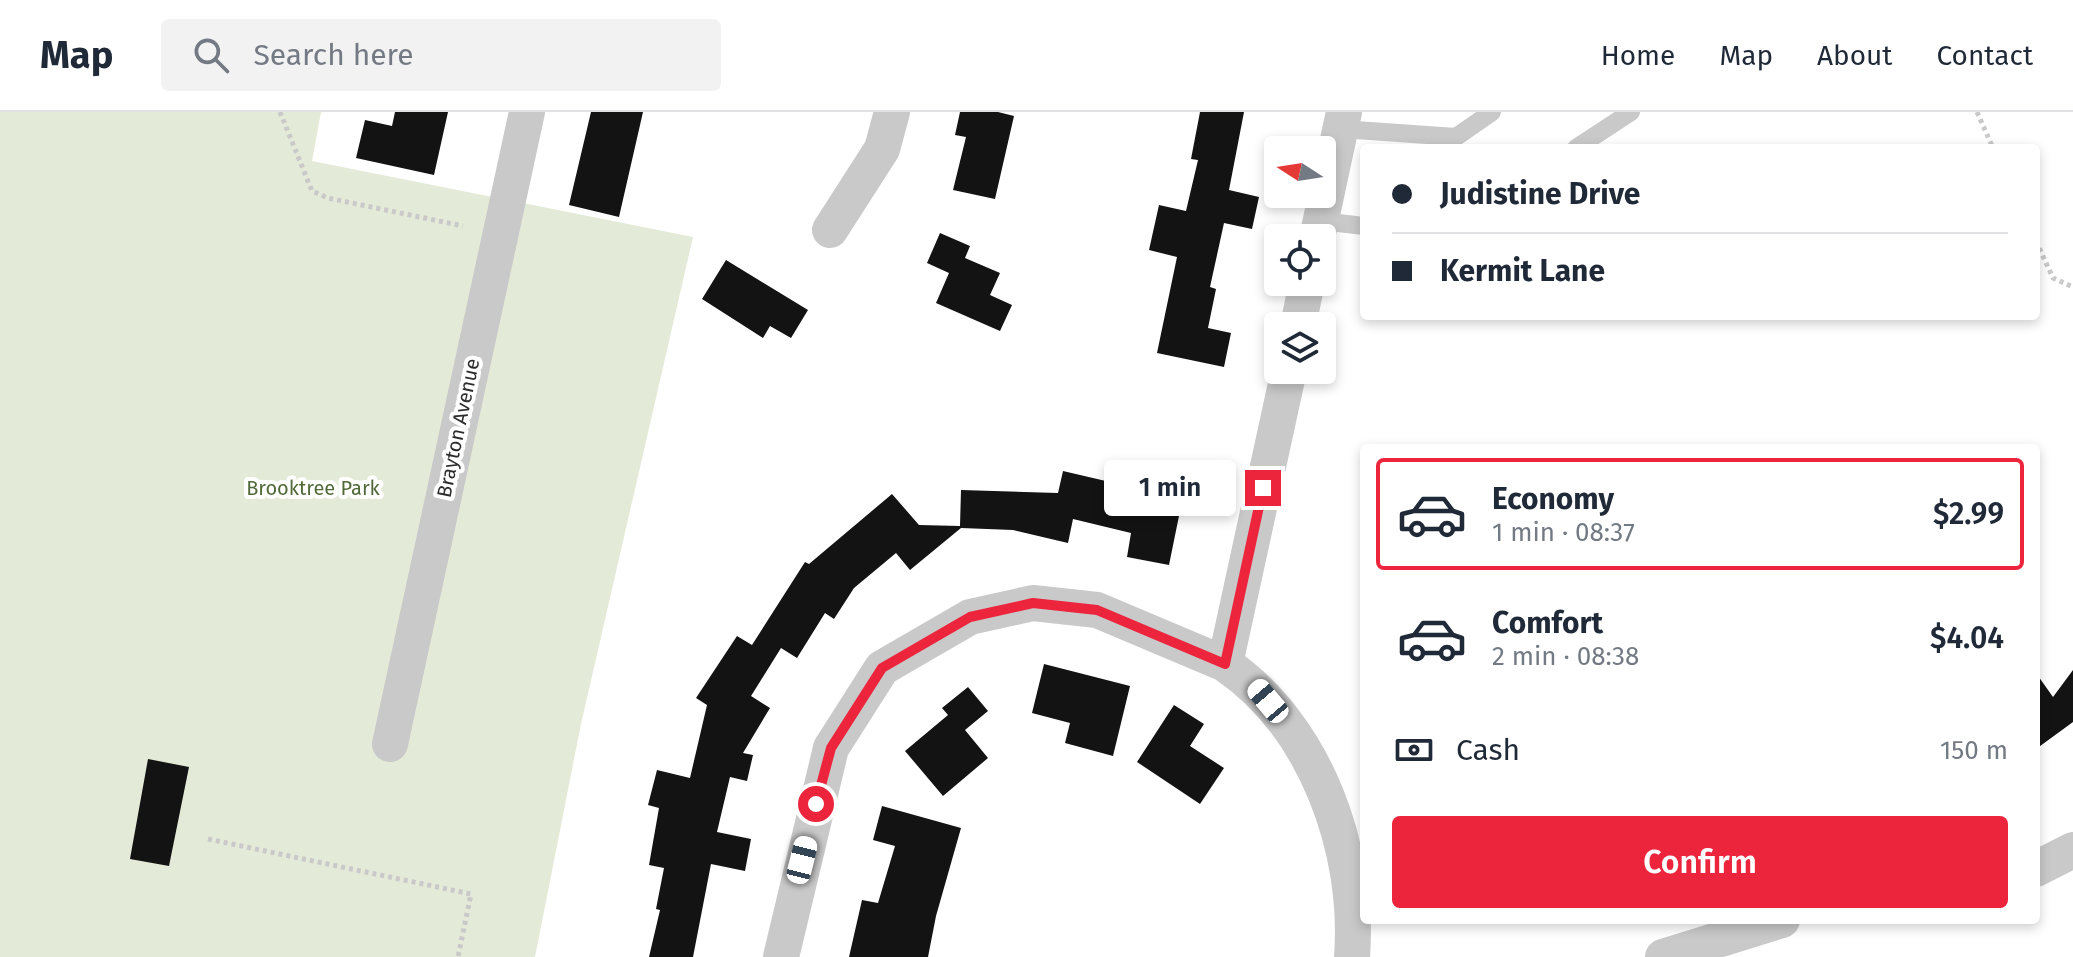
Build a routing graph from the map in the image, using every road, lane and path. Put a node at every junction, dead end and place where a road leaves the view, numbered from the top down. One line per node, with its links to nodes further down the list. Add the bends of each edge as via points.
1 (280, 112): 12 (path, via 312,191)
2 (527, 112): 20 (street, Brayton Avenue)
3 (892, 112): 15 (street, via 882,149)
4 (1492, 112): 8 (lane, via 1456,137)
5 (1631, 112): 9 (lane)
6 (1977, 112): 10 (path)
7 (1342, 121): 8 (lane); 11 (street)
8 (1419, 141)
9 (1582, 144)
10 (1991, 144)
11 (1320, 224)
12 (463, 226)
13 (1360, 226): 14 (lane)
14 (1336, 228)
15 (830, 230)
16 (2040, 250): 17 (path, via 2053,278)
17 (2073, 287)
18 (1286, 384): 19 (street)
19 (1225, 664): 26 (street, via 1097,610 1033,603 970,617 882,668 831,748); 27 (street, via 1252,682 1284,721 1322,787 1340,834 1350,883)
20 (390, 744)
21 (208, 839): 25 (path, via 471,894)
22 (2073, 850): 23 (street)
23 (2040, 867)
24 (1739, 926): 28 (street)
25 (458, 957)
26 (781, 957)
27 (1352, 957)
28 (1663, 957)

